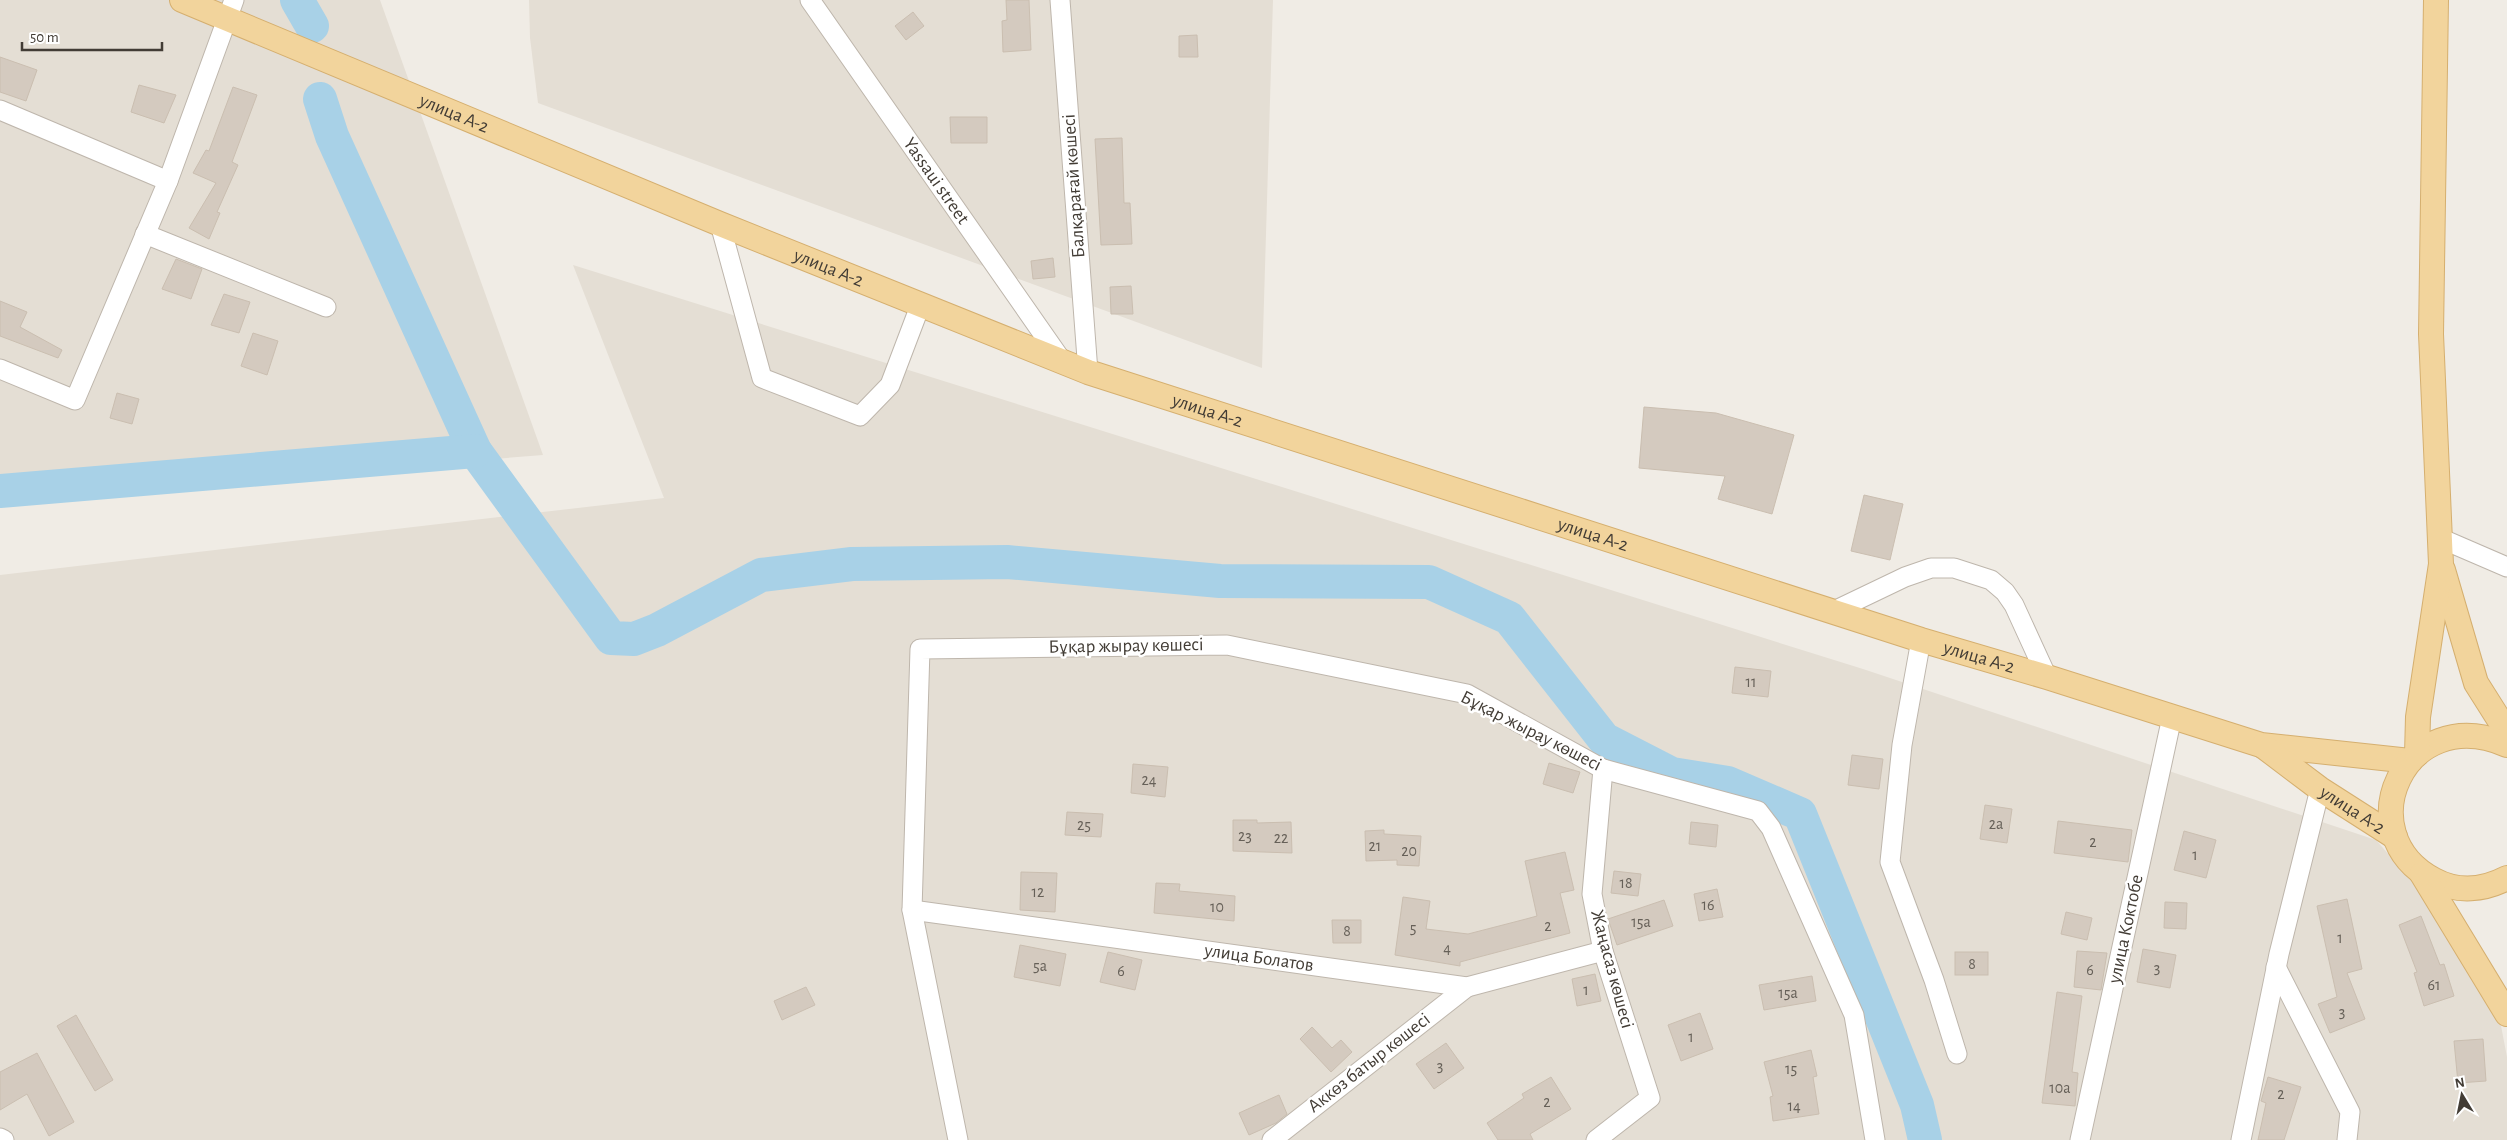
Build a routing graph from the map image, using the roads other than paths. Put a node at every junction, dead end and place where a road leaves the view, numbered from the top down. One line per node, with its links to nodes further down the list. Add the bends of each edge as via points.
1 (182, 0): 5 (main road, улица А-2)
2 (810, 0): 12 (street, Yassaui street)
3 (1060, 0): 14 (street, Балқарағай көшесі)
4 (2436, 0): 15 (main road, via 2431,334)
5 (230, 9): 7 (street); 8 (main road, улица А-2)
6 (0, 110): 7 (street)
7 (168, 181): 9 (street)
8 (720, 224): 10 (main road, улица А-2); 10 (street, via 762,378 860,416 890,385)
9 (145, 234): 11 (street); 13 (street, via 75,400)
10 (920, 306): 12 (main road, улица А-2)
11 (326, 307)
12 (1062, 361): 14 (main road, улица А-2)
13 (0, 369)
14 (1088, 372): 18 (main road, улица А-2)
15 (2442, 538): 16 (main road); 17 (street)
16 (2441, 564): 22 (main road, via 2476,683); 25 (main road)
17 (2507, 567)
18 (1834, 611): 19 (main road, улица А-2); 20 (street, via 1905,577 1931,568 1954,568 1991,580 2005,592)
19 (1921, 640): 20 (main road, улица А-2); 36 (street, via 1902,745 1890,862 1934,980)
20 (2047, 677): 21 (main road, улица А-2)
21 (2172, 717): 23 (main road, улица А-2); 43 (street, улица Коктобе)
22 (2507, 732)
23 (2261, 745): 25 (main road, улица А-2); 27 (main road, улица А-2)
24 (2507, 745): 25 (main road, via 2470,734 2433,743)
25 (2414, 757): 28 (main road, via 2398,778 2392,798)
26 (1602, 769): 31 (street, Бұқар жырау көшесі, via 1466,694 1227,645 920,649); 32 (street, Жаңасаз көшесі, via 1592,894); 42 (street, Бұқар жырау көшесі, via 1758,811 1771,828 1854,1015)
27 (2320, 789): 28 (main road, улица А-2); 33 (street)
28 (2395, 838): 29 (main road, via 2406,858)
29 (2422, 874): 30 (main road, via 2442,884 2464,889); 35 (main road)
30 (2507, 884)
31 (912, 910): 34 (street, улица Болатов); 39 (street)
32 (1603, 951): 34 (street, улица Болатов); 41 (street, Жаңасаз көшесі, via 1650,1098)
33 (2276, 968): 44 (street); 45 (street, via 2350,1112)
34 (1467, 986): 40 (street, Аккөз батыр көшесі)
35 (2507, 1014)
36 (1957, 1054)
37 (0, 1138): 38 (street)
38 (4, 1140)
39 (958, 1140)
40 (1272, 1140)
41 (1596, 1140)
42 (1875, 1140)
43 (2080, 1140)
44 (2241, 1140)
45 (2347, 1140)

